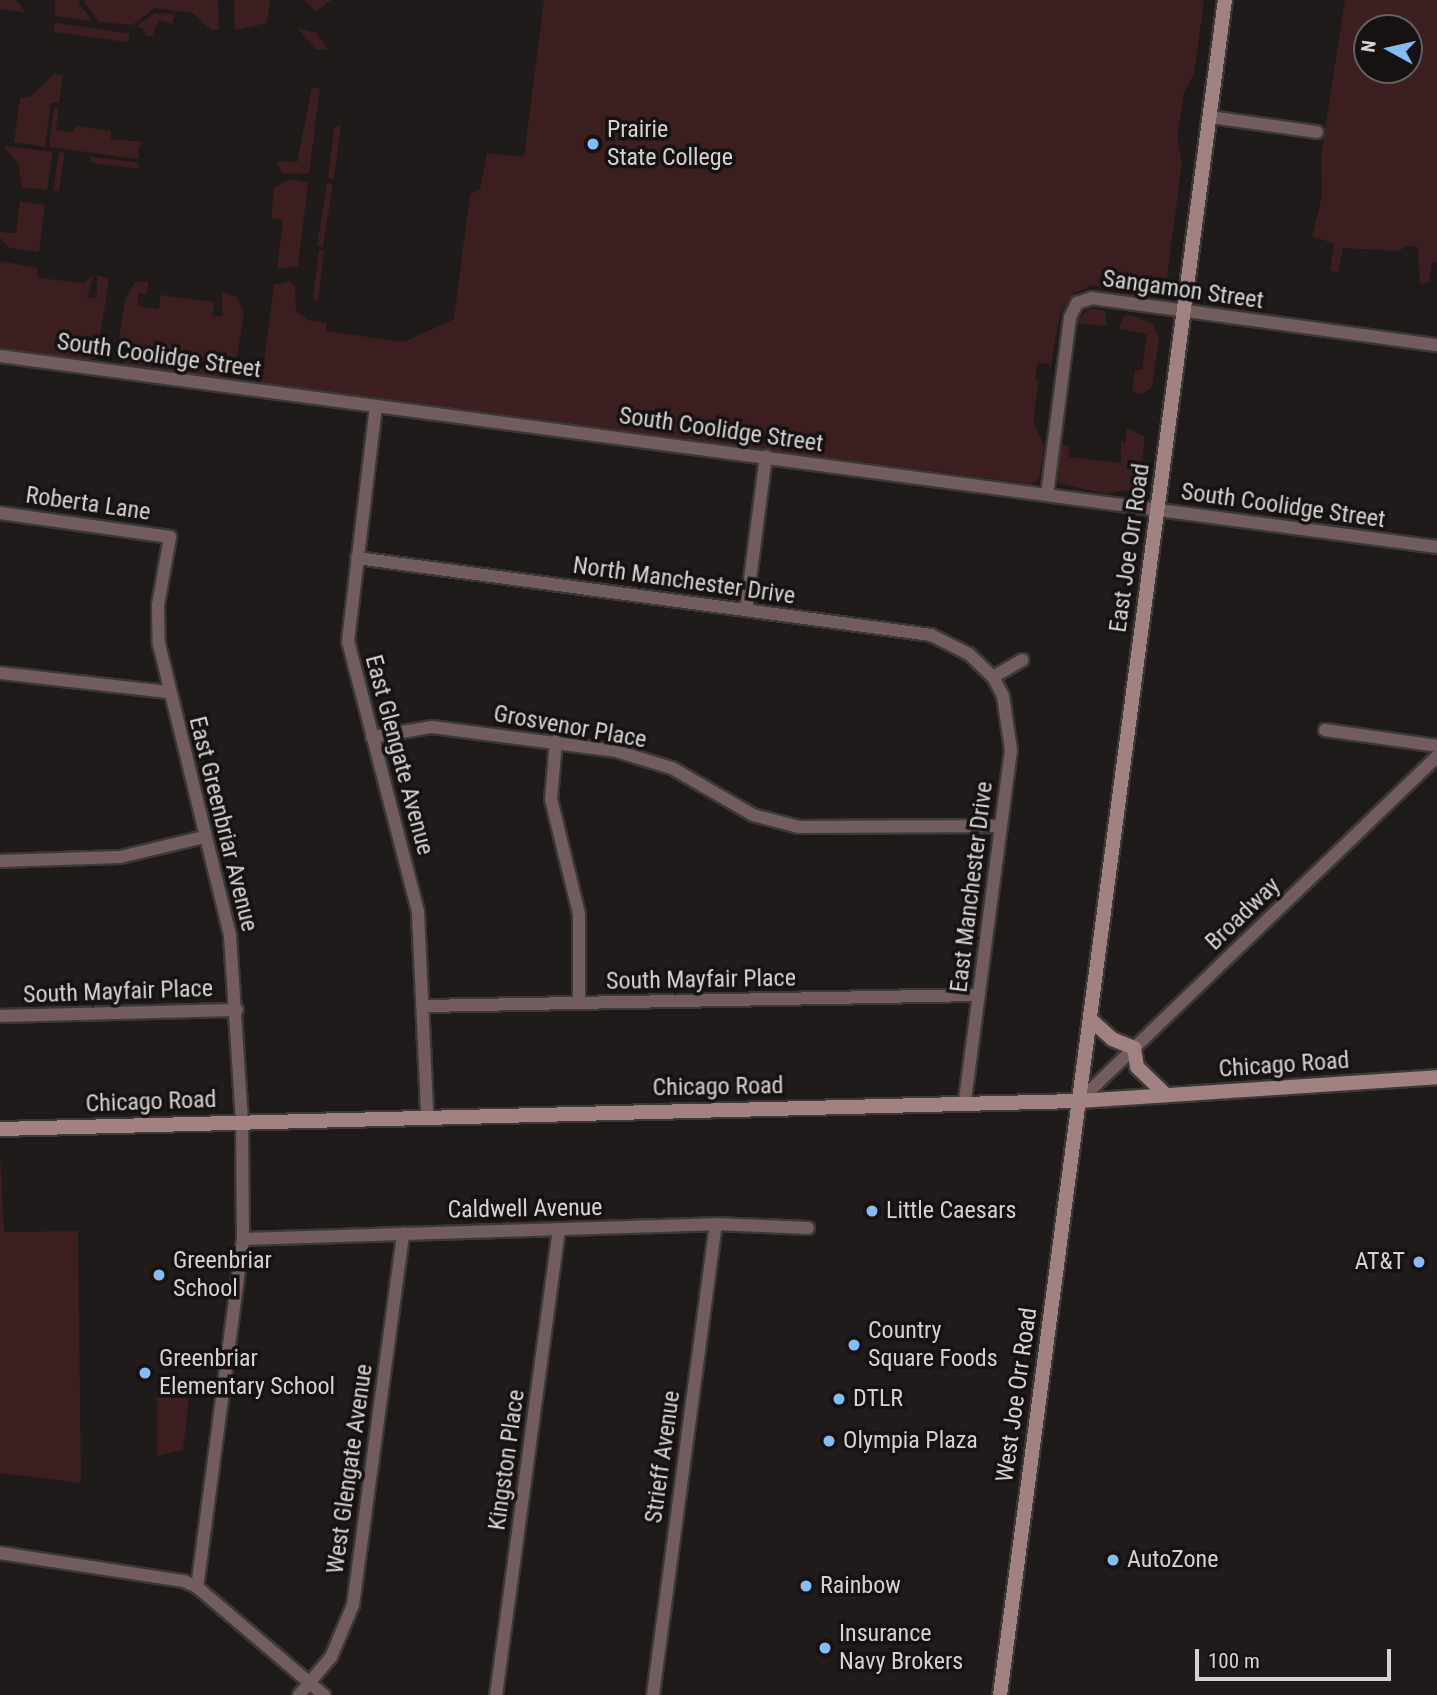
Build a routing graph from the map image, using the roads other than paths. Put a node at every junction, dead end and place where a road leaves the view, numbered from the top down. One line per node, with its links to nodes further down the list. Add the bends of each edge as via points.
1 (1226, 0): 2 (street, East Joe Orr Road)
2 (1210, 117): 3 (street); 4 (street, East Joe Orr Road)
3 (1317, 132)
4 (1184, 310): 5 (street, Sangamon Street); 9 (street, Sangamon Street, via 1092,298 1077,303 1070,317); 10 (street, East Joe Orr Road)
5 (1437, 345)
6 (0, 356): 7 (street, South Coolidge Street)
7 (376, 406): 8 (street, South Coolidge Street); 14 (street, East Glengate Avenue)
8 (766, 456): 9 (street, South Coolidge Street); 15 (street)
9 (1047, 495): 10 (street, South Coolidge Street)
10 (1157, 510): 13 (street, South Coolidge Street); 33 (street, East Joe Orr Road)
11 (0, 513): 12 (street, Roberta Lane)
12 (170, 537): 19 (street, East Greenbriar Avenue, via 158,605)
13 (1437, 547)
14 (357, 558): 15 (street, North Manchester Drive); 21 (street, East Glengate Avenue, via 348,641)
15 (746, 610): 18 (street, North Manchester Drive, via 931,635 969,654)
16 (1023, 660): 18 (street)
17 (0, 673): 19 (street)
18 (993, 677): 25 (street, East Manchester Drive, via 1009,715 1011,750)
19 (168, 692): 26 (street, East Greenbriar Avenue)
20 (1325, 730): 23 (street)
21 (372, 737): 22 (street, Grosvenor Place, via 432,727); 30 (street, East Glengate Avenue, via 418,912)
22 (556, 741): 25 (street, Grosvenor Place, via 616,751 672,768 737,807 785,825 830,829); 29 (street, via 551,799 579,914)
23 (1437, 746)
24 (1437, 757): 34 (street, Broadway)
25 (999, 826): 28 (street, East Manchester Drive)
26 (204, 837): 27 (street, via 120,857); 31 (street, East Greenbriar Avenue, via 230,936)
27 (0, 861)
28 (979, 995): 29 (street, South Mayfair Place); 38 (street, East Manchester Drive)
29 (579, 1003): 30 (street, South Mayfair Place)
30 (424, 1006): 39 (street, East Glengate Avenue)
31 (237, 1010): 32 (street, South Mayfair Place); 40 (street, East Greenbriar Avenue)
32 (0, 1016)
33 (1090, 1019): 34 (street, via 1112,1039); 37 (street, East Joe Orr Road)
34 (1134, 1048): 36 (street, via 1137,1068); 37 (street, Broadway)
35 (1437, 1077): 36 (street, Chicago Road)
36 (1166, 1095): 37 (street, Chicago Road)
37 (1079, 1101): 38 (street, Chicago Road); 54 (street, West Joe Orr Road)
38 (964, 1105): 39 (street, Chicago Road)
39 (427, 1115): 40 (street, Chicago Road)
40 (242, 1122): 41 (street, Chicago Road); 46 (street, East Greenbriar Avenue)
41 (0, 1129)
42 (716, 1224): 43 (street, Caldwell Avenue); 44 (street, Caldwell Avenue); 53 (street, Strieff Avenue)
43 (808, 1228)
44 (559, 1230): 45 (street, Caldwell Avenue); 52 (street, Kingston Place)
45 (403, 1233): 46 (street, Caldwell Avenue); 49 (street, West Glengate Avenue, via 353,1605 331,1657)
46 (243, 1239): 48 (street, East Greenbriar Avenue)
47 (0, 1553): 48 (street, via 172,1578)
48 (197, 1587): 49 (street)
49 (309, 1683): 50 (street, West Glengate Avenue); 51 (street)
50 (299, 1695)
51 (324, 1695)
52 (496, 1695)
53 (653, 1695)
54 (1000, 1695)

